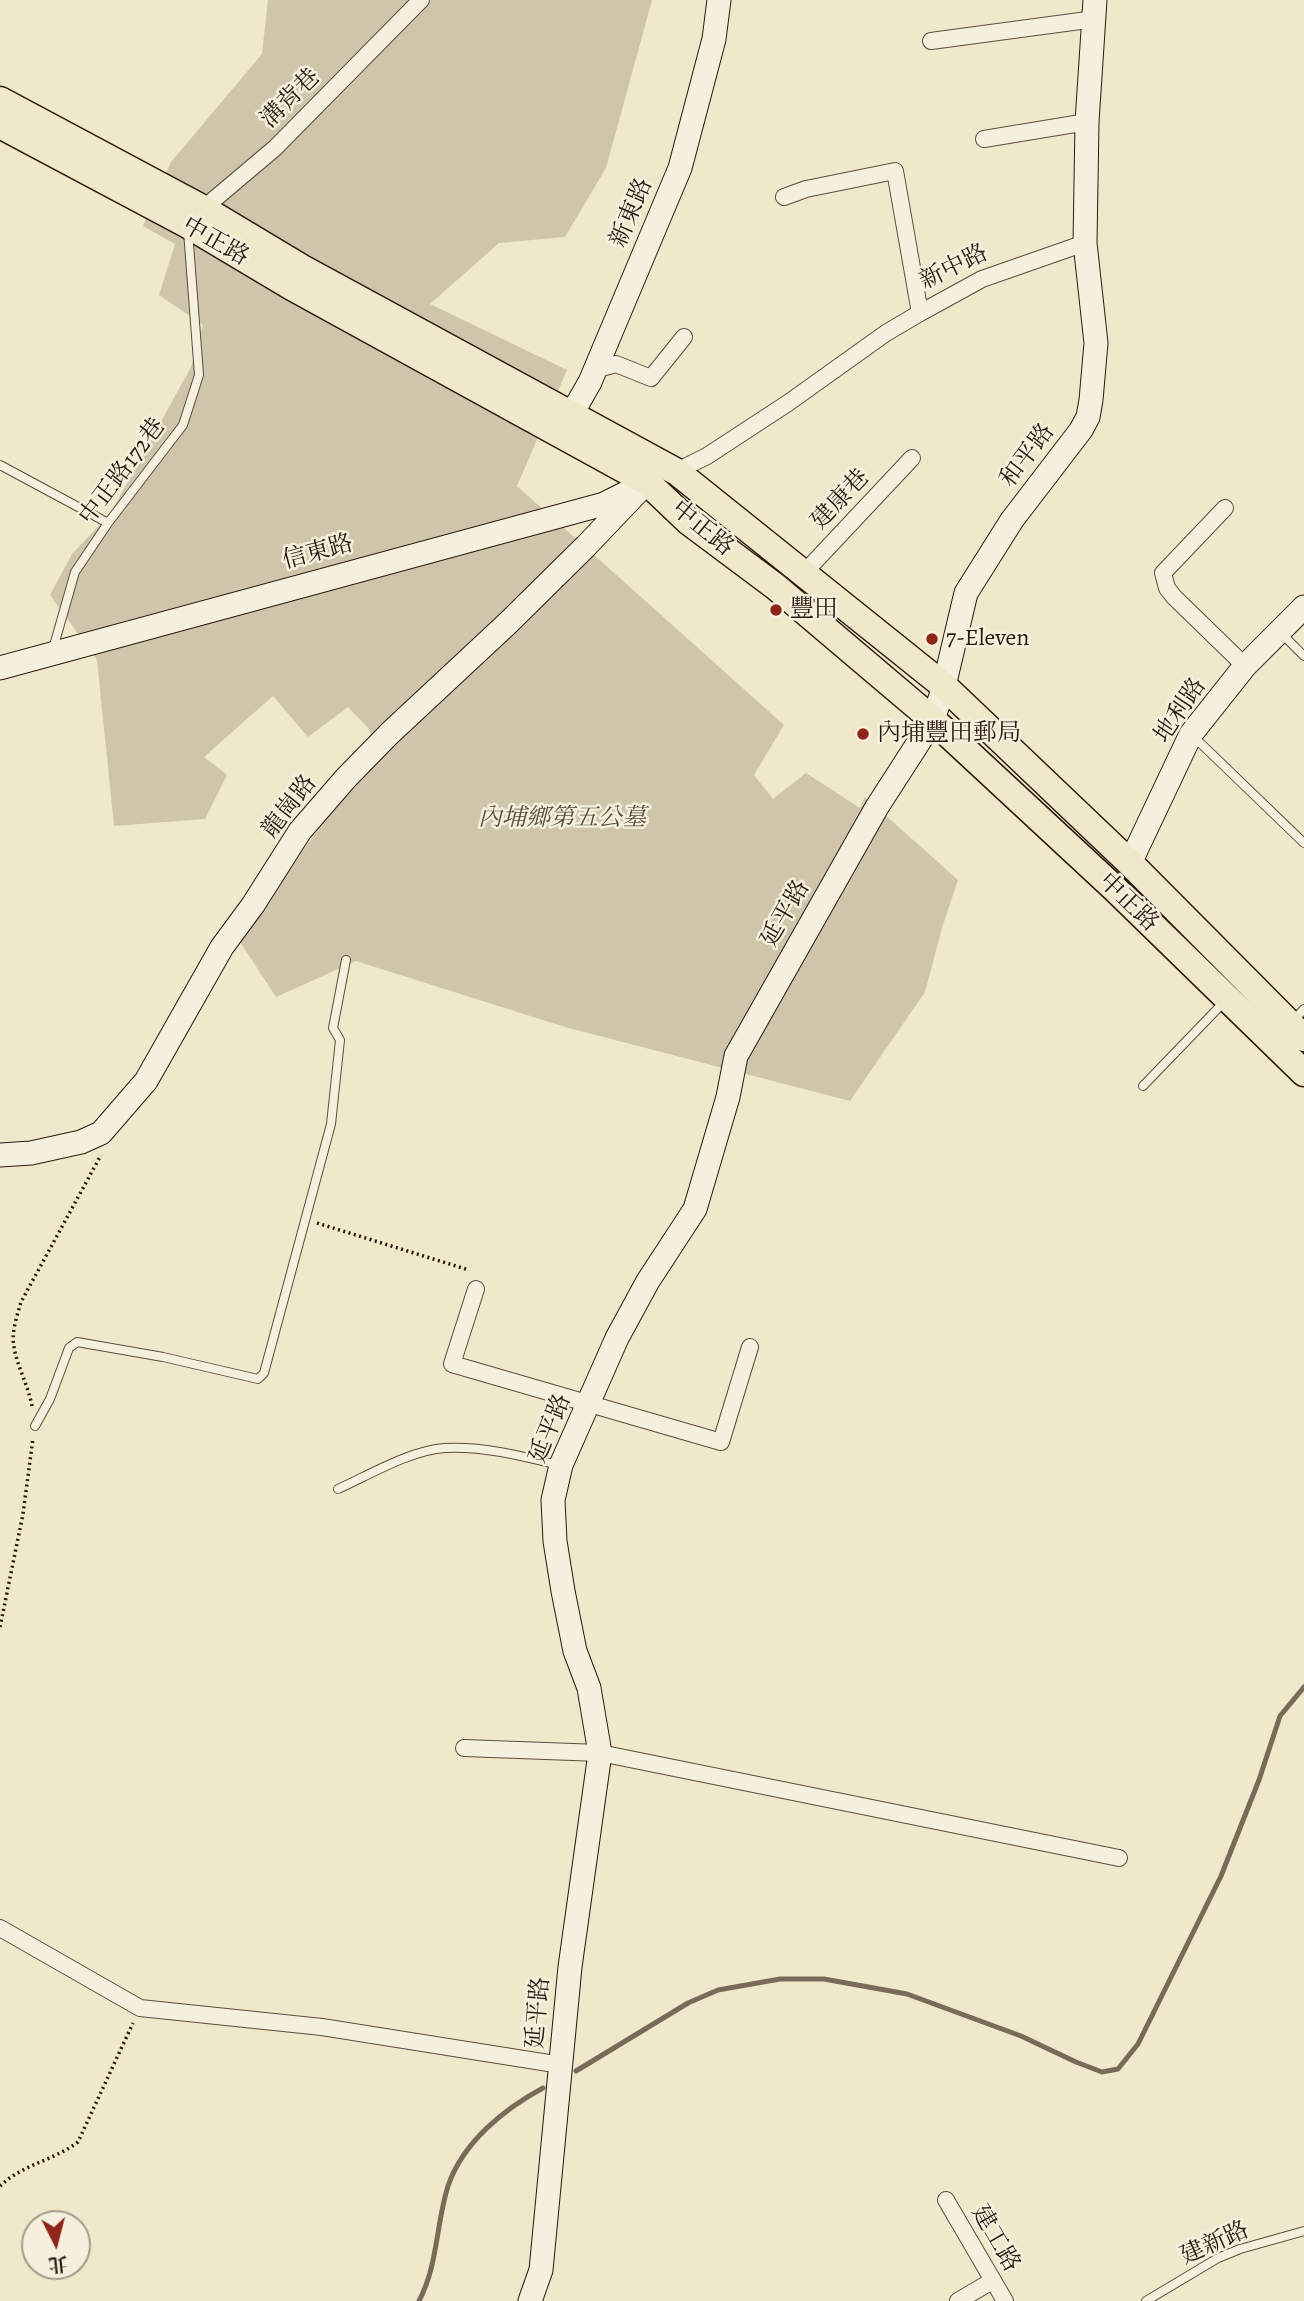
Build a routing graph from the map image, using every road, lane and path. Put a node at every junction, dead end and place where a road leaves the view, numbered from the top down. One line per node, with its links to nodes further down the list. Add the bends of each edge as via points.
1 (421, 0): 10 (street, 溝背巷, via 275,148)
2 (719, 0): 14 (street, 新東路, via 714,39 680,168)
3 (1095, 10): 4 (street); 6 (street)
4 (931, 41)
5 (0, 100): 10 (main road, 中正路)
6 (1087, 122): 8 (street); 11 (street)
7 (0, 125): 10 (main road, 中正路)
8 (984, 139)
9 (783, 197): 12 (street, via 895,171)
10 (195, 217): 15 (main road, 中正路, via 292,287); 21 (lane, 中正路172巷, via 199,375 183,425)
11 (1085, 243): 12 (street, 新中路, via 982,279); 29 (street, 和平路, via 1096,343 1088,417 1012,520 966,593)
12 (920, 313): 18 (street, 新中路)
13 (684, 337): 14 (street, via 651,378 616,364)
14 (594, 370): 15 (street, 新東路)
15 (566, 424): 18 (main road, 中正路); 19 (main road, 中正路)
16 (912, 458): 22 (street, 建康巷)
17 (0, 465): 21 (lane)
18 (677, 472): 19 (street, 新中路); 22 (main road, 中正路)
19 (647, 482): 25 (street, 信東路, via 604,504); 30 (main road, 中正路, via 689,522 776,587); 39 (street, 龍崗路, via 508,623 390,733 300,831 222,947 146,1081)
20 (1225, 508): 27 (street, via 1163,573 1174,597)
21 (108, 523): 25 (lane, 中正路172巷, via 75,572)
22 (804, 573): 29 (main road, 中正路)
23 (1304, 607): 24 (street, 地利路)
24 (1279, 631): 26 (lane); 27 (street, 地利路)
25 (52, 652): 28 (street, 信東路)
26 (1304, 656)
27 (1245, 666): 31 (street, 地利路)
28 (0, 668)
29 (944, 686): 30 (street, 延平路); 33 (main road, 中正路)
30 (933, 720): 35 (main road, 中正路); 45 (street, 延平路, via 877,807 736,1056 695,1209 617,1338)
31 (1191, 734): 32 (lane); 33 (street, 地利路)
32 (1304, 843)
33 (1129, 863): 36 (main road, 中正路)
34 (346, 960): 41 (lane, via 333,1028 340,1040 331,1124)
35 (1228, 999): 37 (main road, 中正路); 38 (lane)
36 (1299, 1024)
37 (1304, 1073)
38 (1143, 1086)
39 (101, 1133): 40 (street, 龍崗路, via 31,1153); 46 (path, via 104,1150 21,1302 16,1320 13,1346 29,1388)
40 (0, 1155)
41 (306, 1220): 42 (path); 46 (lane, via 264,1373 258,1379 77,1342 69,1348)
42 (469, 1270)
43 (476, 1289): 45 (street, via 452,1364)
44 (750, 1347): 45 (street, via 721,1442)
45 (590, 1403): 47 (street, 延平路)
46 (35, 1426): 49 (path)
47 (561, 1465): 48 (lane, via 515,1454 443,1448 408,1457); 51 (street, 延平路, via 553,1500 555,1541)
48 (338, 1489)
49 (0, 1627)
50 (464, 1748): 51 (street)
51 (600, 1753): 52 (street); 55 (street, 延平路)
52 (1119, 1858)
53 (0, 1928): 54 (street)
54 (140, 2008): 55 (street, via 322,2028); 56 (path, via 78,2142 12,2174)
55 (561, 2065): 59 (street, 延平路)
56 (0, 2186)
57 (946, 2200): 60 (street, 建工路)
58 (1304, 2231): 65 (lane, 建新路, via 1218,2258)
59 (541, 2270): 61 (street, 延平路); 62 (street, 延平路)
60 (992, 2281): 63 (street); 64 (street, 建工路)
61 (520, 2301)
62 (530, 2301)
63 (958, 2301)
64 (1005, 2301)
65 (1146, 2301)

